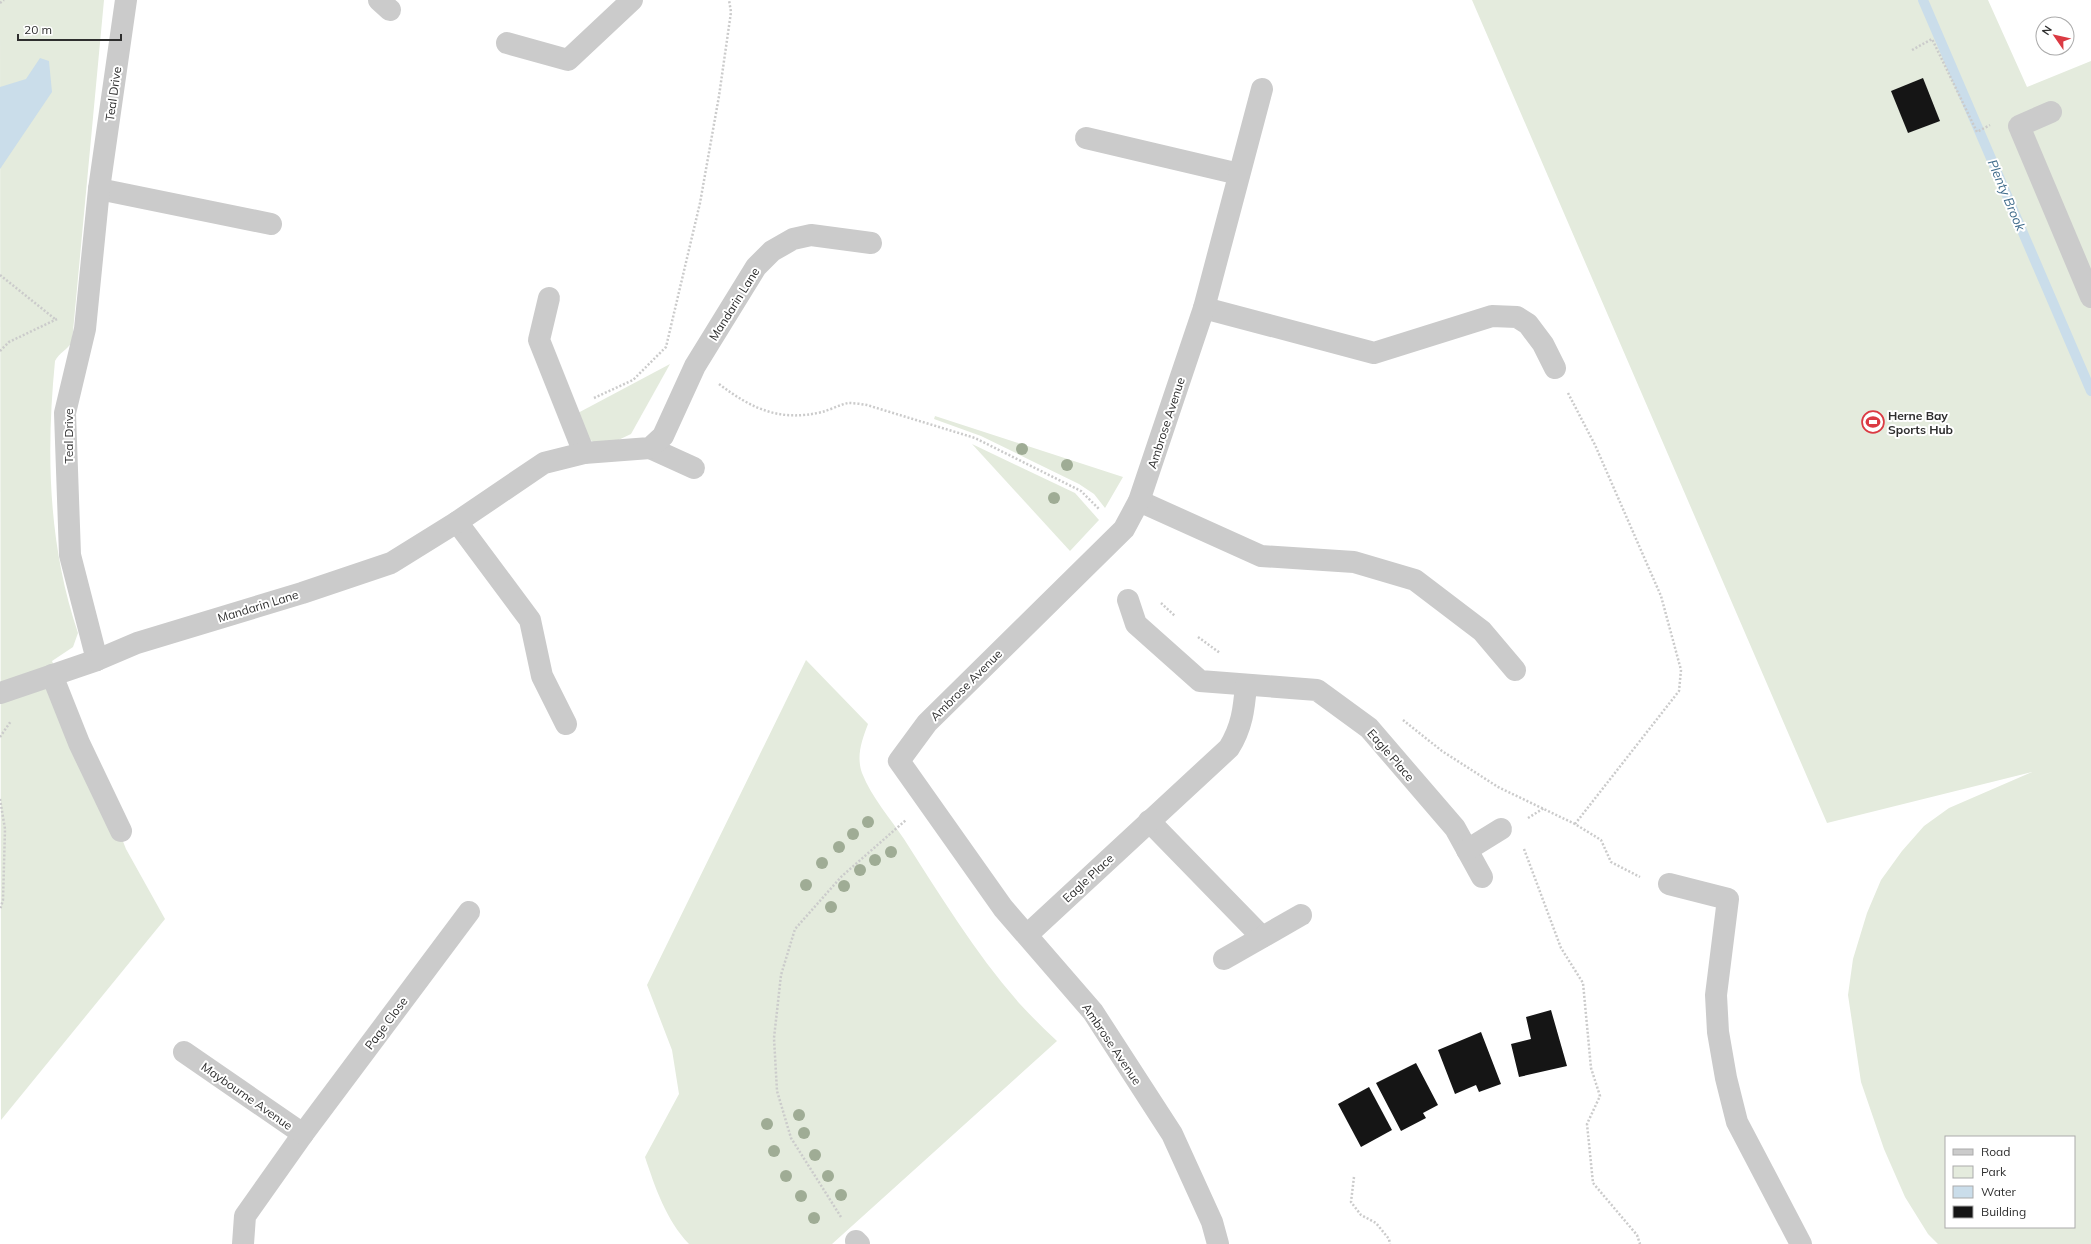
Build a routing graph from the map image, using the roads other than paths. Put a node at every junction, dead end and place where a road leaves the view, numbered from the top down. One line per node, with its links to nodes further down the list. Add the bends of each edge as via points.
1 (126, 0): 8 (street, Teal Drive)
2 (632, 0): 3 (street, via 568,60)
3 (507, 43)
4 (1262, 89): 7 (street, Ambrose Avenue)
5 (2051, 112): 11 (street, via 2019,126)
6 (1086, 138): 7 (street)
7 (1239, 174): 13 (street, Ambrose Avenue)
8 (99, 188): 9 (street); 21 (street, Teal Drive, via 86,329 65,413 70,555)
9 (271, 224)
10 (870, 243): 15 (street, Mandarin Lane, via 810,235 793,239 772,251 756,267 695,366 663,436)
11 (2091, 297)
12 (548, 298): 16 (street, via 539,340)
13 (1204, 308): 14 (street, via 1374,353 1492,316 1517,317 1528,324 1543,344); 18 (street, Ambrose Avenue)
14 (1555, 368)
15 (650, 448): 16 (street, Mandarin Lane); 17 (street, Mandarin Lane)
16 (584, 453): 19 (street, Mandarin Lane, via 544,463)
17 (694, 468)
18 (1139, 501): 22 (street, via 1261,556 1354,562 1415,580 1482,631); 35 (street, Ambrose Avenue, via 1124,528 927,723 899,761 1004,908)
19 (457, 522): 21 (street, Mandarin Lane, via 390,563 302,593 137,643); 26 (street, via 530,620 542,676)
20 (1128, 600): 24 (street, Eagle Place, via 1136,624 1200,681)
21 (97, 660): 23 (street, Mandarin Lane)
22 (1515, 670)
23 (52, 675): 25 (street, Mandarin Lane); 29 (street, via 79,743)
24 (1246, 685): 27 (street, Eagle Place, via 1244,713 1238,733 1229,748); 30 (street, Eagle Place, via 1317,690 1369,728 1455,828)
25 (0, 693)
26 (566, 724)
27 (1149, 821): 35 (street, Eagle Place); 36 (street)
28 (1501, 828): 30 (street)
29 (121, 831)
30 (1467, 850): 31 (street, Eagle Place)
31 (1482, 877)
32 (1669, 884): 42 (street, via 1728,899 1716,995 1718,1032 1726,1078 1737,1122)
33 (469, 912): 39 (street, Page Close)
34 (1301, 915): 36 (street)
35 (1027, 935): 41 (street, Ambrose Avenue, via 1093,1012 1172,1134 1212,1222)
36 (1262, 937): 37 (street)
37 (1224, 960)
38 (184, 1052): 39 (street, Maybourne Avenue)
39 (303, 1134): 40 (street, Maybourne Avenue, via 245,1216)
40 (243, 1244)
41 (1218, 1244)
42 (1801, 1244)

